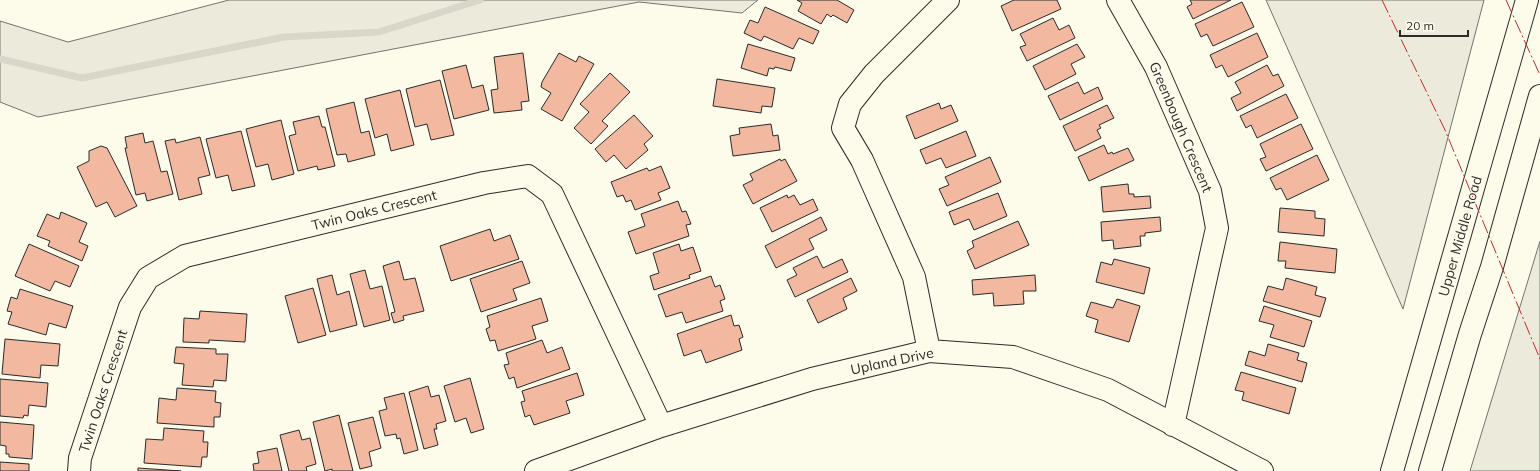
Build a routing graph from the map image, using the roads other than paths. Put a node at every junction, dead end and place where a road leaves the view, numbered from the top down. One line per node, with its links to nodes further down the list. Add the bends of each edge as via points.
1 (948, 0): 5 (street, via 874,74 850,104 843,128 862,160 914,277)
2 (1118, 0): 6 (street, Greenbough Crescent, via 1166,89 1210,191 1217,228)
3 (1527, 0): 11 (street, Upper Middle Road)
4 (1540, 96): 12 (street, via 1492,267)
5 (929, 351): 6 (street, Upland Drive, via 1013,357 1108,390); 7 (street, Upland Drive, via 812,379)
6 (1173, 424): 10 (street, Upland Drive)
7 (661, 426): 8 (street, Twin Oaks Crescent, via 552,194 528,176 484,183 185,256 148,278 130,307 80,458); 9 (street, Upland Drive)
8 (79, 471)
9 (536, 471)
10 (1262, 471)
11 (1392, 471)
12 (1430, 471)

